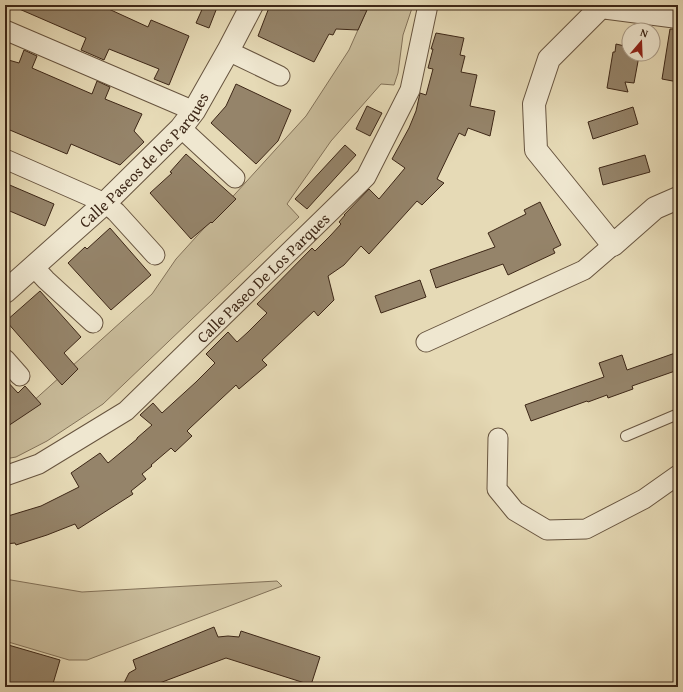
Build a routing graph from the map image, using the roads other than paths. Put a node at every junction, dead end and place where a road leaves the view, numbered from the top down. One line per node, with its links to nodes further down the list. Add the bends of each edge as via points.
1 (252, 5): 6 (street, Calle Paseos de los Parques)
2 (428, 5): 25 (street, Calle Paseo De Los Parques, via 410,90 366,177 126,411 39,464)
3 (602, 6): 4 (street); 13 (street, via 549,58 534,104 536,150)
4 (678, 17)
5 (5, 30): 8 (street)
6 (228, 51): 7 (street); 8 (street, Calle Paseos de los Parques)
7 (280, 76)
8 (187, 119): 10 (street); 12 (street, Calle Paseos de los Parques)
9 (5, 160): 12 (street)
10 (235, 178)
11 (678, 198): 13 (street, via 655,208)
12 (106, 203): 14 (street); 15 (street, Calle Paseos de los Parques)
13 (613, 245): 18 (street, via 584,270)
14 (155, 255)
15 (34, 266): 16 (street, Calle Paseos de los Parques); 17 (street)
16 (6, 290)
17 (93, 323)
18 (426, 342)
19 (5, 359): 20 (street)
20 (20, 376)
21 (678, 414): 22 (lane)
22 (626, 436)
23 (498, 438): 24 (street, via 498,489 515,512 547,530 586,530 644,499)
24 (678, 475)
25 (5, 476)

